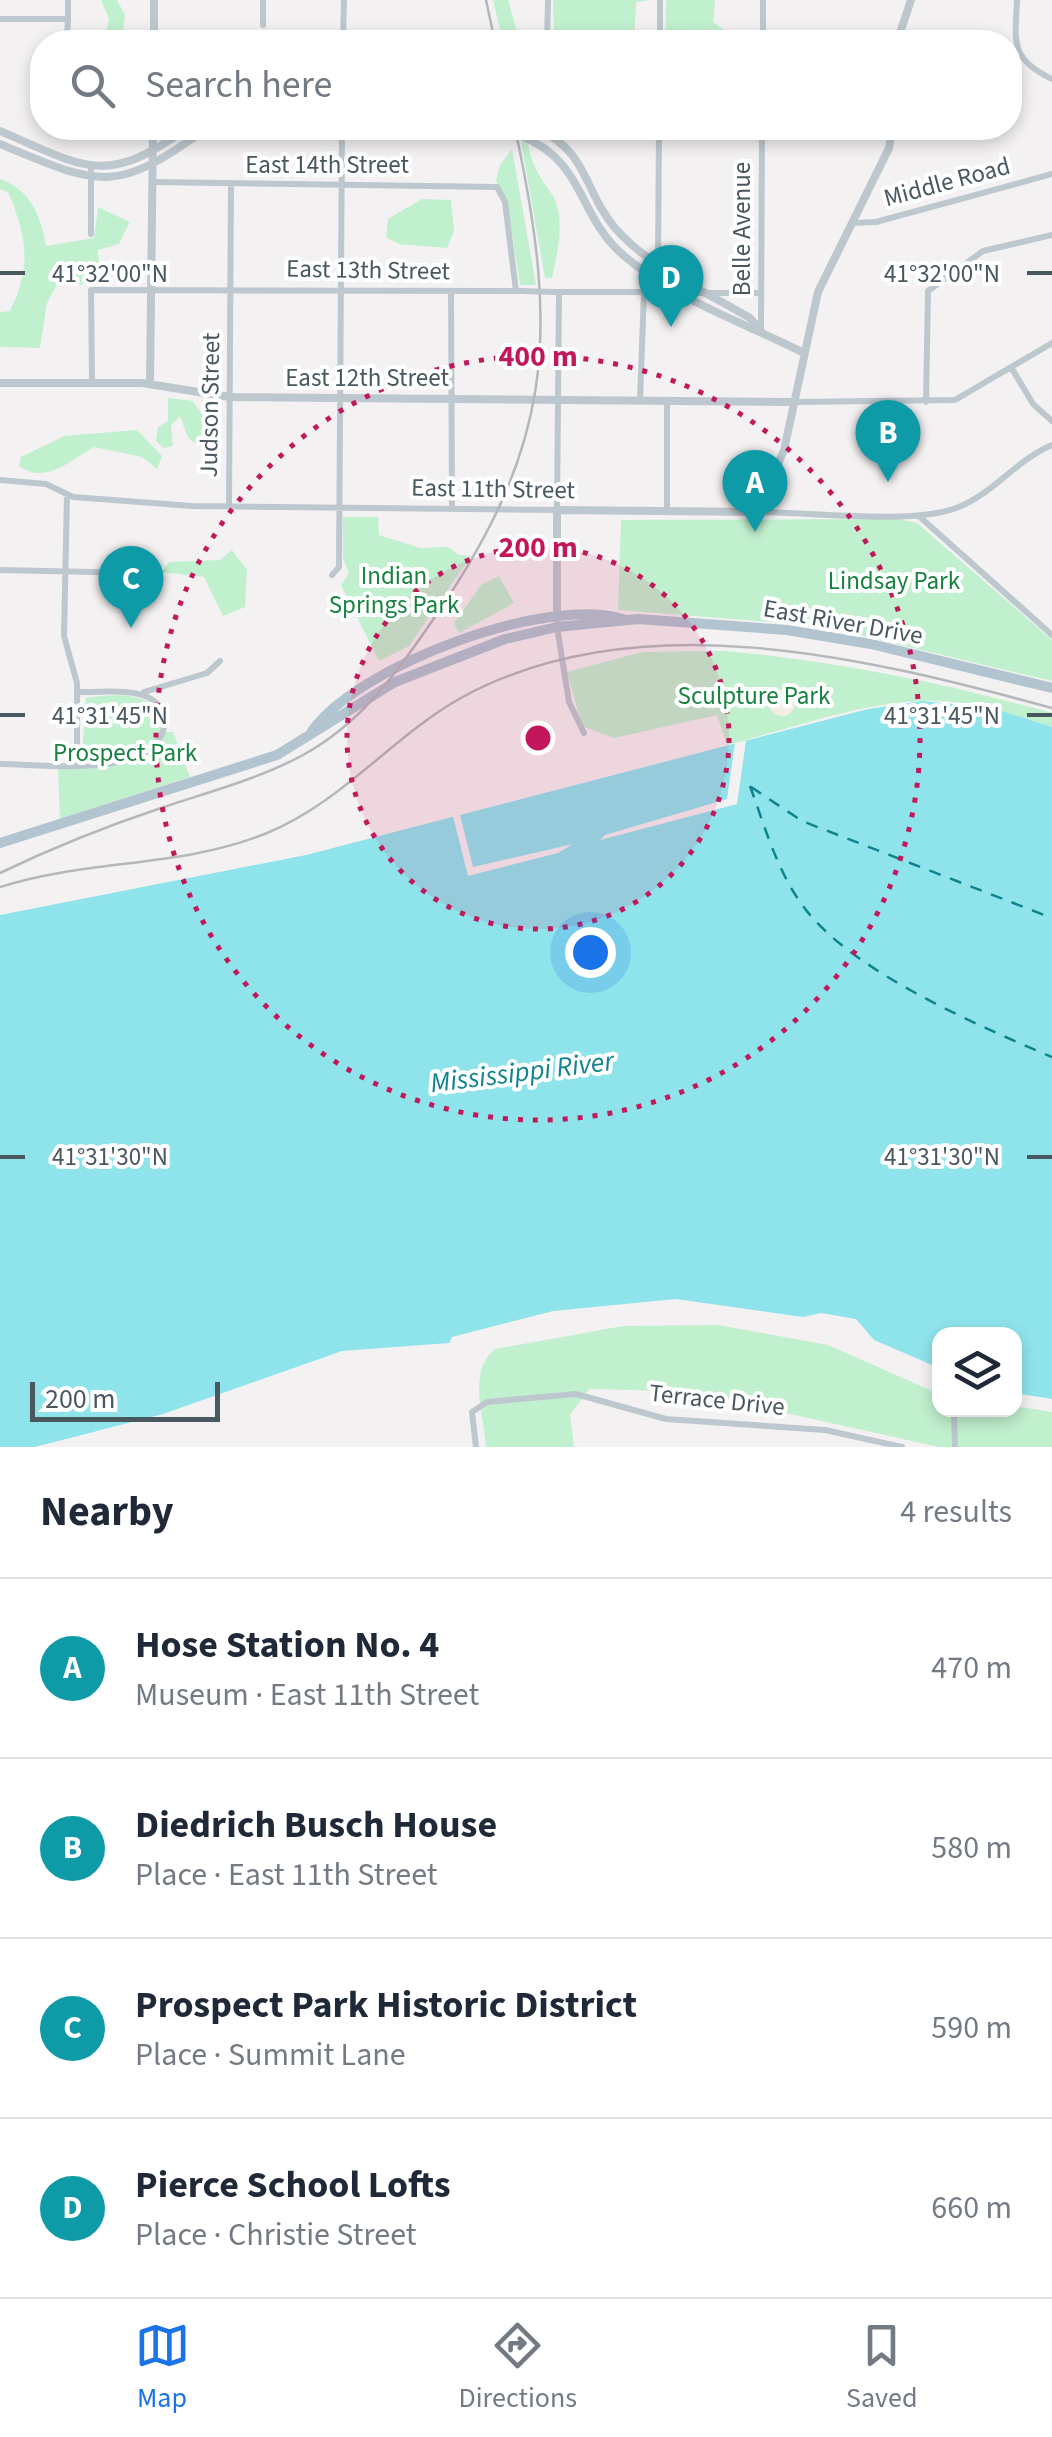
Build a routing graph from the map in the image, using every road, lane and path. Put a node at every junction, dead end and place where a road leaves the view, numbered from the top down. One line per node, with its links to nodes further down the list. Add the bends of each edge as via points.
1 (68, 0): 11 (street)
2 (154, 0): 14 (street)
3 (263, 0): 12 (street)
4 (344, 0): 15 (street)
5 (548, 0): 16 (street)
6 (660, 0): 17 (street)
7 (764, 0): 18 (street)
8 (911, 0): 19 (street)
9 (1017, 0): 20 (street)
10 (0, 19): 11 (street)
11 (68, 19): 13 (street)
12 (263, 24)
13 (68, 30)
14 (154, 30)
15 (343, 30)
16 (547, 30)
17 (660, 30)
18 (763, 30)
19 (901, 30)
20 (1018, 30)
21 (1022, 59): 22 (street)
22 (1052, 79)
23 (0, 131): 37 (street)
24 (153, 140): 36 (street)
25 (170, 140): 36 (street)
26 (190, 140): 38 (street)
27 (342, 140): 43 (street)
28 (530, 140): 35 (street)
29 (543, 140): 35 (street)
30 (556, 140): 47 (street, via 576,156 616,229)
31 (659, 140): 47 (street)
32 (762, 140): 58 (street, Belle Avenue)
33 (890, 140): 44 (street)
34 (0, 144): 40 (street)
35 (544, 146): 48 (street, via 568,166 610,243)
36 (153, 152): 37 (street, via 131,164); 38 (street)
37 (91, 166): 40 (street)
38 (152, 166): 40 (street, via 126,177); 41 (street)
39 (1052, 174): 44 (street, Middle Road)
40 (91, 178): 45 (street)
41 (152, 182): 42 (street, East 14th Street); 49 (street)
42 (230, 184): 43 (street, East 14th Street); 50 (street, Judson Street)
43 (342, 185): 51 (street); 52 (street, East 14th Street, via 500,189)
44 (852, 223): 61 (street, via 818,292)
45 (91, 234)
46 (1052, 235): 73 (street, via 983,251 928,291)
47 (658, 264): 48 (street); 57 (street)
48 (654, 276): 55 (street); 56 (street)
49 (152, 288): 50 (street, East 13th Street); 64 (street, East 13th Street, via 91,290); 65 (street)
50 (232, 289): 51 (street, East 13th Street); 66 (street, Judson Street)
51 (341, 290): 53 (street, East 13th Street); 67 (street)
52 (518, 291): 53 (street, East 13th Street); 54 (street, East 13th Street, bridge)
53 (451, 292): 68 (street)
54 (557, 292): 55 (street, East 13th Street); 69 (street)
55 (644, 292): 70 (street)
56 (680, 293): 57 (street); 59 (street)
57 (708, 293): 58 (street); 59 (street)
58 (761, 293): 59 (street, Belle Avenue)
59 (761, 332): 61 (street)
60 (1052, 343): 62 (street)
61 (804, 353): 72 (street)
62 (1011, 367): 73 (street, via 955,400); 74 (street)
63 (0, 383): 64 (street, East 12th Street)
64 (92, 383): 65 (street, East 12th Street)
65 (150, 384): 66 (street, East 12th Street)
66 (230, 397): 67 (street, East 12th Street); 78 (street, Judson Street)
67 (342, 398): 68 (street, East 12th Street); 79 (street)
68 (452, 398): 69 (street, East 12th Street); 80 (street)
69 (557, 399): 70 (street, East 12th Street); 81 (street)
70 (640, 400): 71 (street, East 12th Street)
71 (667, 400): 72 (street, East 12th Street); 82 (street)
72 (794, 402): 73 (street); 83 (street, via 784,450)
73 (926, 402)
74 (1052, 421)
75 (1052, 445): 84 (street, East 11th Street, via 970,502)
76 (0, 480): 77 (street, via 47,484)
77 (67, 495): 78 (street, East 11th Street); 86 (street)
78 (229, 506): 79 (street, East 11th Street)
79 (341, 508): 80 (street, East 11th Street); 88 (street, via 339,568)
80 (452, 509): 81 (street, East 11th Street)
81 (557, 510): 82 (street, East 11th Street); 89 (street)
82 (666, 511): 83 (street, East 11th Street)
83 (757, 512): 84 (street, East 11th Street)
84 (919, 516): 90 (street)
85 (0, 570): 86 (street)
86 (65, 571): 87 (street); 94 (street, via 64,636)
87 (138, 572)
88 (332, 575)
89 (557, 621): 93 (main road, East River Drive, via 624,619 825,635); 97 (street, via 570,702); 100 (main road, East River Drive, via 395,682 277,755)
90 (1052, 636)
91 (220, 662): 92 (street)
92 (166, 688): 95 (street); 96 (street)
93 (1052, 688)
94 (78, 692): 95 (street); 99 (street)
95 (141, 693): 96 (street)
96 (160, 705): 99 (street, via 164,736 144,757)
97 (584, 733)
98 (0, 764): 99 (street)
99 (77, 764)
100 (0, 843)
101 (954, 1417): 104 (street)
102 (476, 1447): 103 (street, Terrace Drive, via 472,1412 488,1402 576,1394 666,1420 825,1430)
103 (902, 1447)
104 (955, 1447)

